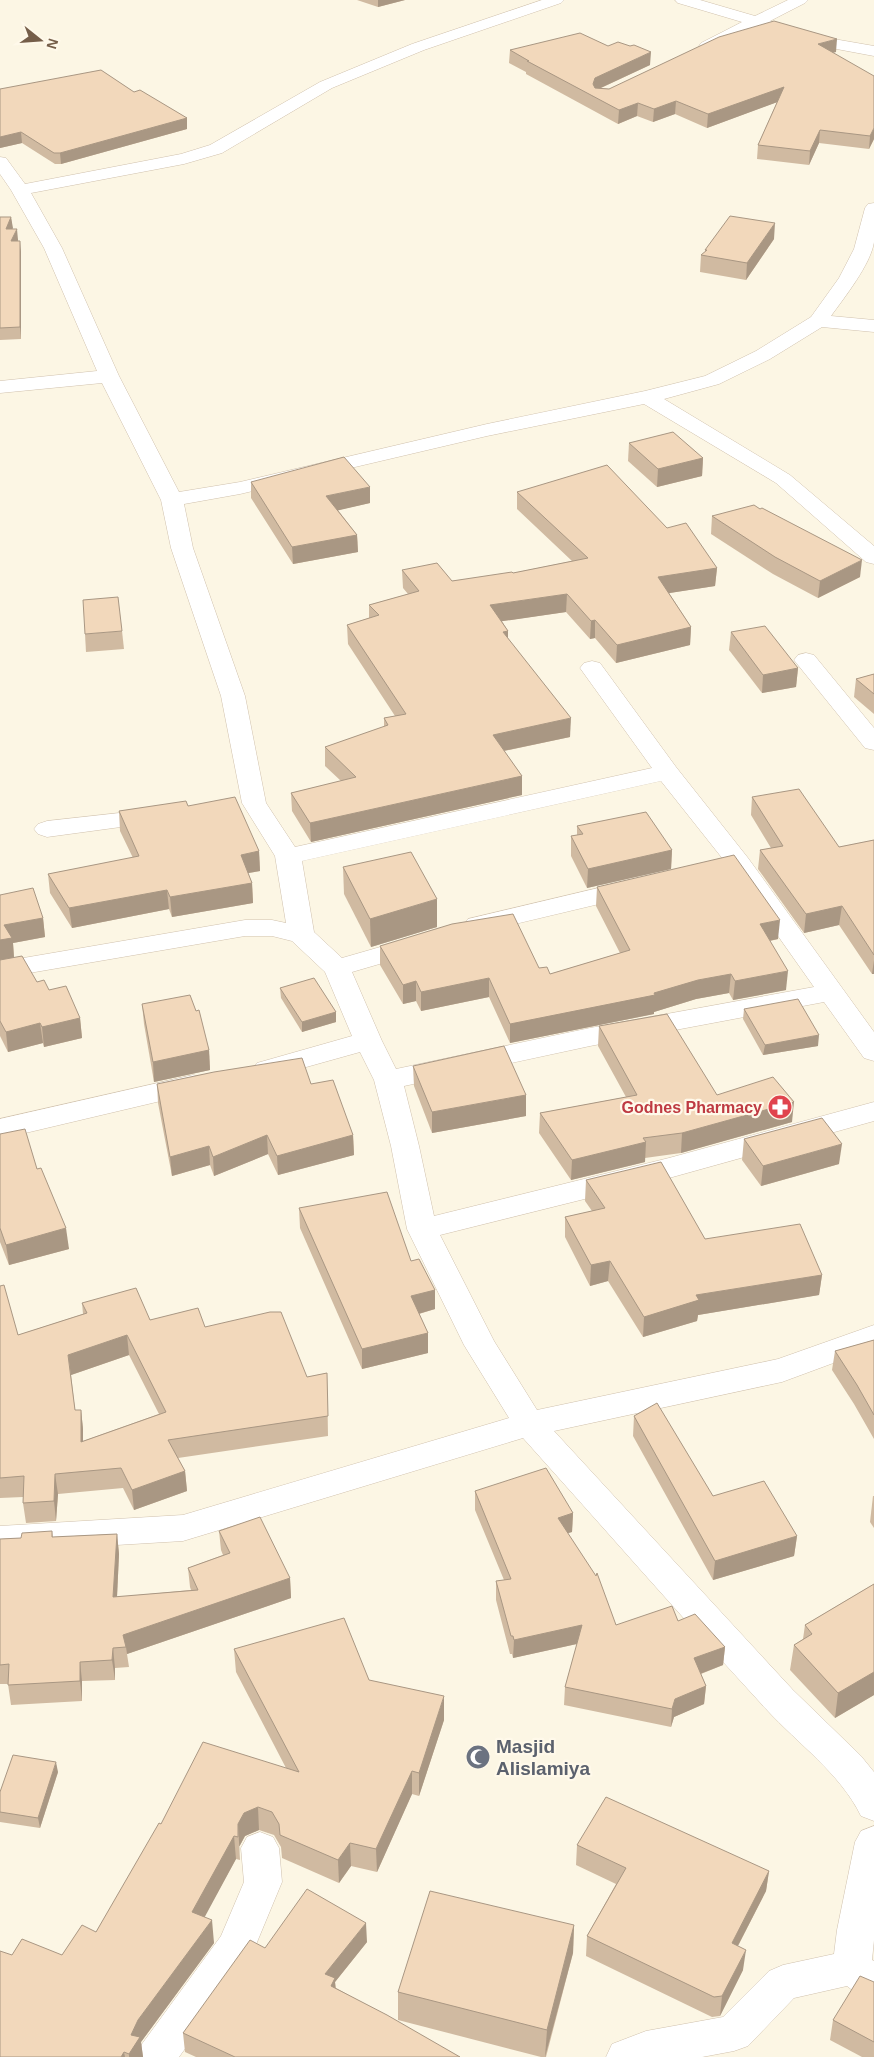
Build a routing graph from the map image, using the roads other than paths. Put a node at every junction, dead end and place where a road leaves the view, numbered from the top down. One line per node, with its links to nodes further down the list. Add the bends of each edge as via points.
1 (556, 0): 8 (street, via 418,47 326,85 216,149 184,159)
2 (683, 0): 4 (street)
3 (800, 0): 4 (street)
4 (759, 22): 5 (street, via 826,42); 6 (street)
5 (874, 51)
6 (689, 55)
7 (0, 162): 8 (street)
8 (20, 190): 12 (street, via 52,248)
9 (874, 208): 10 (street, via 863,249 848,279)
10 (818, 321): 11 (street); 14 (street, via 763,355 712,380)
11 (874, 326)
12 (109, 376): 13 (street); 15 (street)
13 (0, 387)
14 (647, 397): 15 (street, via 487,430 240,488); 16 (street, via 783,479)
15 (172, 500): 23 (street, via 182,548 233,696 244,804)
16 (874, 557)
17 (806, 660): 19 (street)
18 (592, 668): 20 (street)
19 (874, 743)
20 (667, 772): 23 (street); 24 (street)
21 (177, 813): 22 (street)
22 (46, 829)
23 (288, 856): 27 (street)
24 (739, 863): 25 (street); 30 (street)
25 (710, 869)
26 (652, 883): 28 (street, via 497,919)
27 (301, 935): 28 (street); 29 (street, via 272,928 245,928)
28 (337, 968): 31 (street)
29 (0, 970)
30 (832, 992): 32 (street); 33 (street, via 590,1037)
31 (368, 1041): 33 (street); 35 (street, via 270,1069)
32 (874, 1052)
33 (388, 1080): 36 (street)
34 (874, 1111): 36 (street, via 669,1168)
35 (0, 1129)
36 (422, 1229): 38 (street, via 480,1345)
37 (874, 1336): 38 (street, via 782,1370)
38 (529, 1424): 39 (street, via 182,1528); 40 (street, via 780,1700 848,1767 868,1791)
39 (0, 1539)
40 (874, 1805)
41 (874, 1842): 43 (street, via 856,1930)
42 (260, 1848): 44 (street, via 263,1882 236,1947)
43 (863, 1975): 45 (street, via 783,1983 734,2033 646,2049)
44 (156, 2057)
45 (626, 2057)

